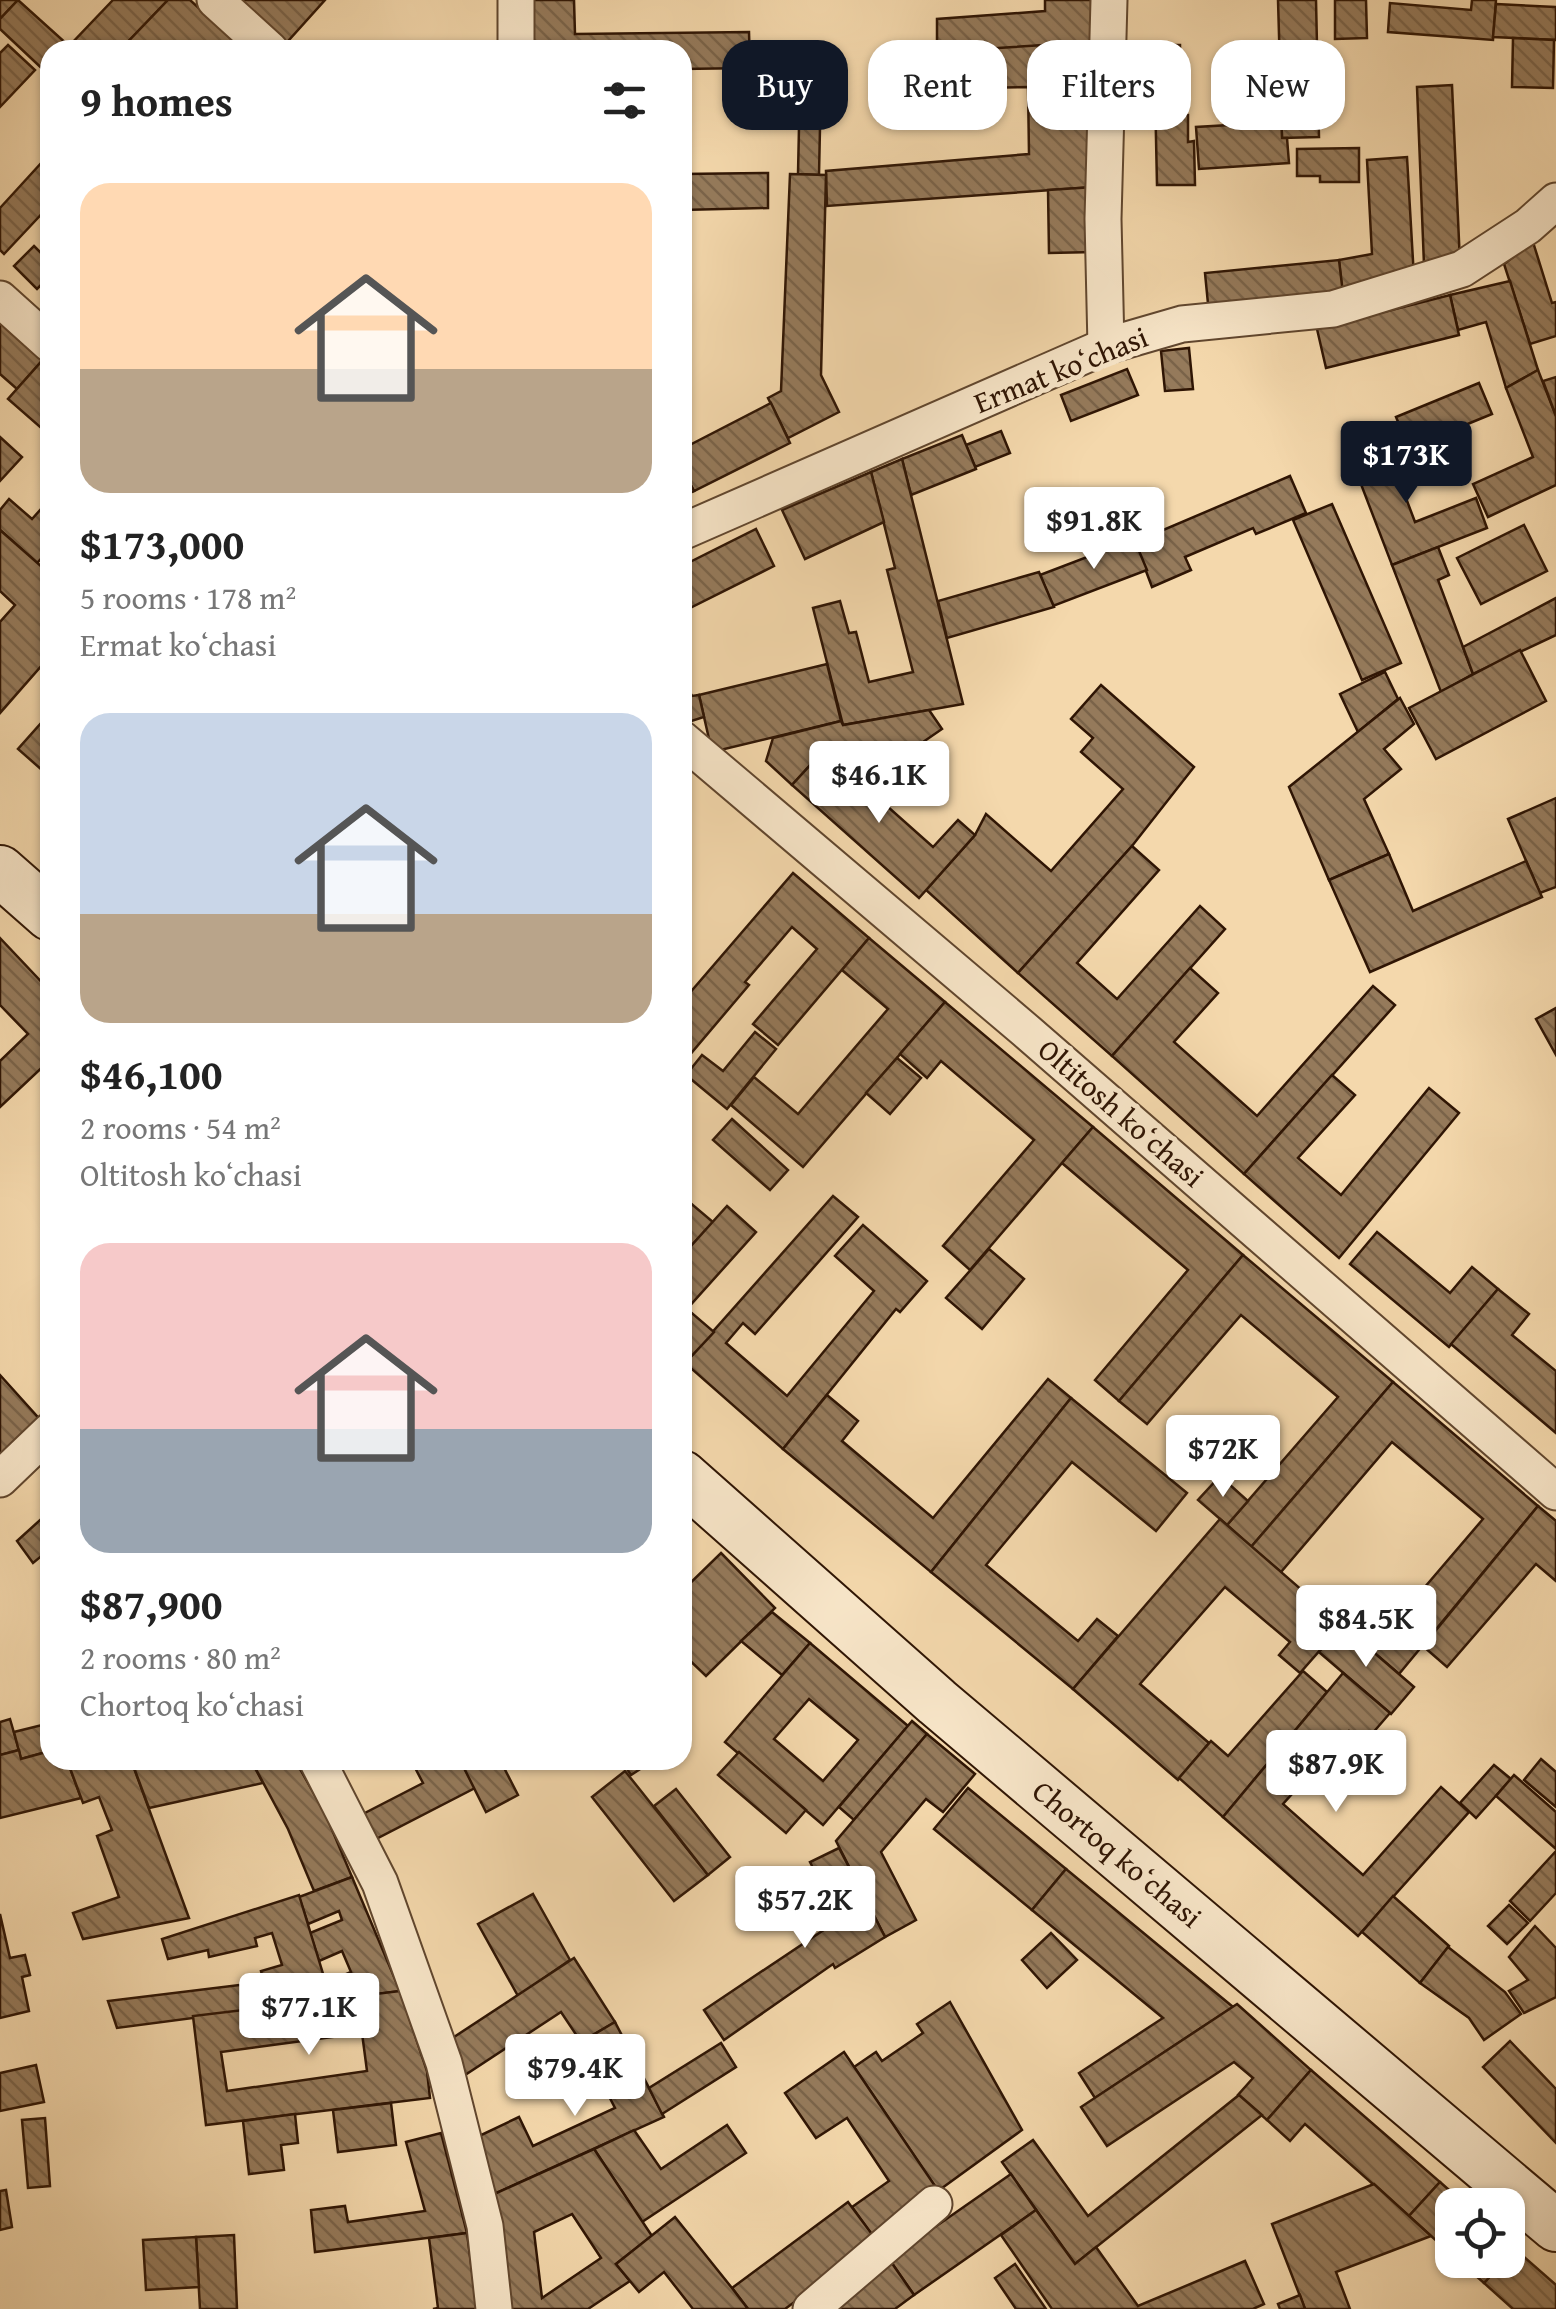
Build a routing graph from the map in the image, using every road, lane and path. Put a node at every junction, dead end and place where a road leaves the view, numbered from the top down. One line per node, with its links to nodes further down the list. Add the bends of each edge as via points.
1 (214, 0): 4 (street)
2 (516, 0): 5 (street)
3 (1108, 0): 9 (street)
4 (259, 40)
5 (516, 40)
6 (1556, 200): 9 (street, Ermat koʻchasi, via 1462,268 1333,309 1182,324)
7 (0, 299): 8 (street)
8 (40, 335)
9 (1106, 346): 10 (street, Ermat koʻchasi)
10 (692, 528)
11 (692, 748): 17 (street, Oltitosh koʻchasi)
12 (0, 872): 13 (main road)
13 (40, 906)
14 (40, 1441): 15 (street)
15 (0, 1479)
16 (692, 1485): 20 (main road, Chortoq koʻchasi, via 937,1702)
17 (1556, 1492)
18 (322, 1770): 21 (street, via 380,1883 444,2063 484,2226)
19 (934, 2204): 22 (street)
20 (1556, 2226)
21 (494, 2309)
22 (811, 2309)

